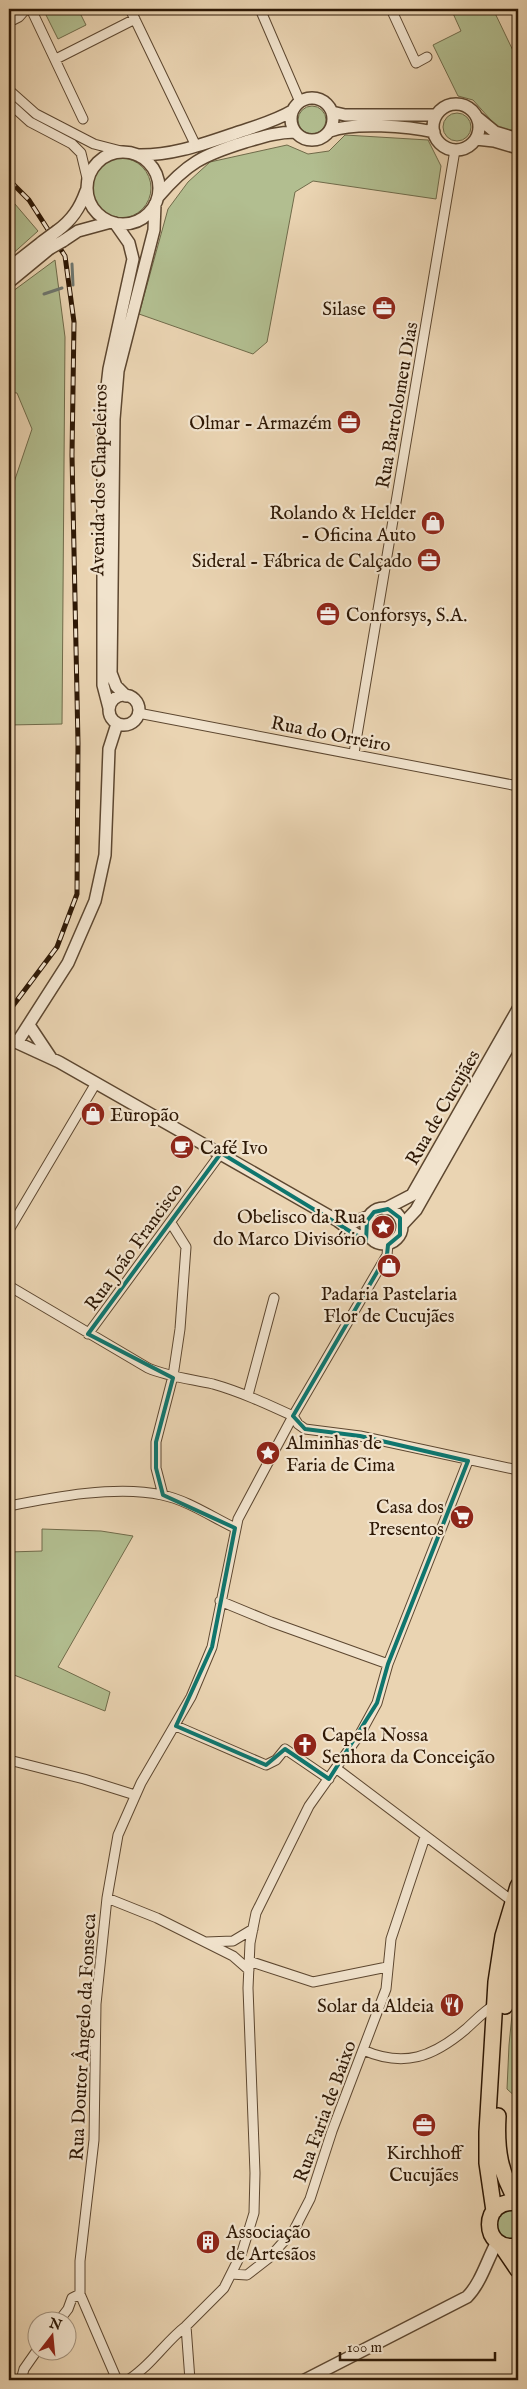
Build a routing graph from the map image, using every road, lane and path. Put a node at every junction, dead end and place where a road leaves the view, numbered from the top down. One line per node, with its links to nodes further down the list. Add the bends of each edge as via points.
1 (12, 9): 7 (street)
2 (26, 9): 9 (street)
3 (30, 9): 11 (street)
4 (130, 9): 8 (street)
5 (260, 9): 13 (street)
6 (391, 9): 10 (street, via 416,63)
7 (9, 10)
8 (135, 19): 11 (street); 25 (street)
9 (9, 22)
10 (428, 57)
11 (56, 59): 19 (street)
12 (9, 90): 28 (street, via 36,114 94,144)
13 (300, 102): 15 (street); 16 (street, via 319,99)
14 (9, 103): 30 (street, via 30,122 72,144 81,153)
15 (292, 111): 21 (street); 25 (street)
16 (332, 112): 17 (street); 20 (street, via 334,119)
17 (436, 116): 18 (street, via 445,107 457,104 469,108); 22 (street)
18 (478, 118): 23 (street); 24 (street, via 495,132)
19 (83, 119)
20 (330, 131): 21 (street, via 322,139 310,141); 22 (street, via 344,126)
21 (295, 132): 32 (street, via 266,135 206,155 177,175)
22 (434, 132): 27 (street, via 439,143)
23 (476, 139): 26 (street, via 494,140); 27 (street, via 467,148)
24 (518, 139)
25 (196, 146): 29 (street)
26 (518, 148)
27 (456, 150): 42 (street, Rua Bartolomeu Dias)
28 (125, 152): 29 (street); 30 (street, via 110,154 98,162)
29 (138, 155): 32 (street, via 153,168 159,187)
30 (88, 178): 31 (street)
31 (86, 191): 33 (street, via 92,207 103,219); 34 (street, via 81,206)
32 (156, 201): 33 (street, via 139,221); 38 (street, Avenida dos Chapeleiros, via 154,230 118,371 114,419 111,673 116,686)
33 (113, 223): 34 (street); 39 (street, Avenida dos Chapeleiros, via 129,243 133,259 109,369 103,421 103,685)
34 (60, 236): 35 (street, bridge)
35 (46, 245): 36 (street); 37 (street)
36 (9, 268)
37 (9, 282)
38 (126, 696): 39 (street, via 113,700); 40 (street, Avenida dos Chapeleiros, via 134,700)
39 (109, 708): 41 (street, Avenida dos Chapeleiros, via 110,717)
40 (138, 713): 41 (street, via 130,724); 42 (street, Rua do Orreiro)
41 (117, 724): 45 (street, via 109,749 105,855 95,901 68,963)
42 (354, 753): 43 (street, Rua do Orreiro)
43 (518, 786)
44 (518, 1009): 51 (street, Rua de Cucujães, via 412,1195)
45 (29, 1025): 47 (street); 48 (street)
46 (518, 1030): 55 (street, Rua de Cucujães, via 416,1210)
47 (13, 1040): 48 (street)
48 (51, 1058): 49 (street)
49 (96, 1083): 50 (street); 56 (street)
50 (221, 1154): 53 (street); 54 (street, Rua João Francisco)
51 (385, 1209): 52 (street, via 376,1210); 55 (street, via 395,1212)
52 (370, 1216): 53 (street, via 354,1222); 57 (street, via 367,1227)
53 (338, 1221): 57 (street, via 357,1235)
54 (171, 1223): 61 (street, Rua João Francisco); 62 (street, via 186,1247)
55 (402, 1225): 58 (street, via 398,1238)
56 (9, 1230)
57 (371, 1237): 58 (street, via 379,1243)
58 (388, 1244): 64 (street, Rua Doutor Ângelo da Fonseca, via 387,1255)
59 (9, 1286): 61 (street)
60 (274, 1298): 63 (street)
61 (88, 1334): 62 (street, via 148,1368)
62 (174, 1376): 63 (street); 67 (street, via 156,1442 156,1468)
63 (248, 1395): 64 (street)
64 (293, 1416): 65 (street, via 305,1429 360,1436); 69 (street, Rua Doutor Ângelo da Fonseca)
65 (468, 1461): 66 (street); 71 (street)
66 (518, 1470)
67 (163, 1495): 68 (street, via 133,1490); 69 (street)
68 (9, 1506)
69 (235, 1528): 70 (street, Rua Doutor Ângelo da Fonseca)
70 (220, 1601): 71 (street); 72 (street, Rua Doutor Ângelo da Fonseca, via 212,1647)
71 (388, 1664): 74 (street, via 377,1703)
72 (176, 1726): 75 (street, via 266,1765 286,1749); 76 (street, Rua Doutor Ângelo da Fonseca)
73 (9, 1760): 76 (street)
74 (337, 1768): 75 (street); 77 (street)
75 (329, 1779): 82 (street, via 309,1806 256,1913)
76 (135, 1795): 79 (street, Rua Doutor Ângelo da Fonseca, via 118,1835)
77 (425, 1837): 80 (street); 85 (street, Rua Faria de Baixo, via 391,1939)
78 (518, 1886): 80 (main road)
79 (106, 1898): 83 (street, via 157,1918); 94 (street, Rua Doutor Ângelo da Fonseca, via 96,2004 94,2140 80,2261)
80 (512, 1901): 86 (main road, via 498,1963)
81 (518, 1921): 86 (main road)
82 (253, 1929): 83 (street, via 233,1941); 84 (street)
83 (201, 1942): 84 (street)
84 (249, 1966): 85 (street, via 313,1982); 93 (street, via 254,2213 242,2252)
85 (387, 1967): 87 (street, Rua Faria de Baixo, via 386,1989)
86 (500, 2002): 87 (street, via 441,2047 414,2058 398,2060); 88 (main road, via 499,2161 506,2183); 89 (main road, via 487,2132 487,2163)
87 (363, 2050): 93 (street, Rua Faria de Baixo, via 310,2199 294,2230 269,2258 247,2275)
88 (518, 2203): 89 (main road, via 504,2203)
89 (494, 2211): 90 (main road, via 489,2227)
90 (499, 2243): 91 (main road); 92 (main road); 102 (street, via 486,2260 474,2290 467,2298)
91 (518, 2246)
92 (518, 2270)
93 (231, 2274): 96 (street, via 224,2288)
94 (80, 2294): 95 (street, via 72,2298); 99 (street, Rua Doutor Ângelo da Fonseca)
95 (66, 2312)
96 (186, 2326): 100 (street, via 169,2339 141,2372); 101 (street)
97 (29, 2362): 98 (street)
98 (22, 2380)
99 (117, 2380)
100 (128, 2380)
101 (190, 2380)
102 (305, 2380)

